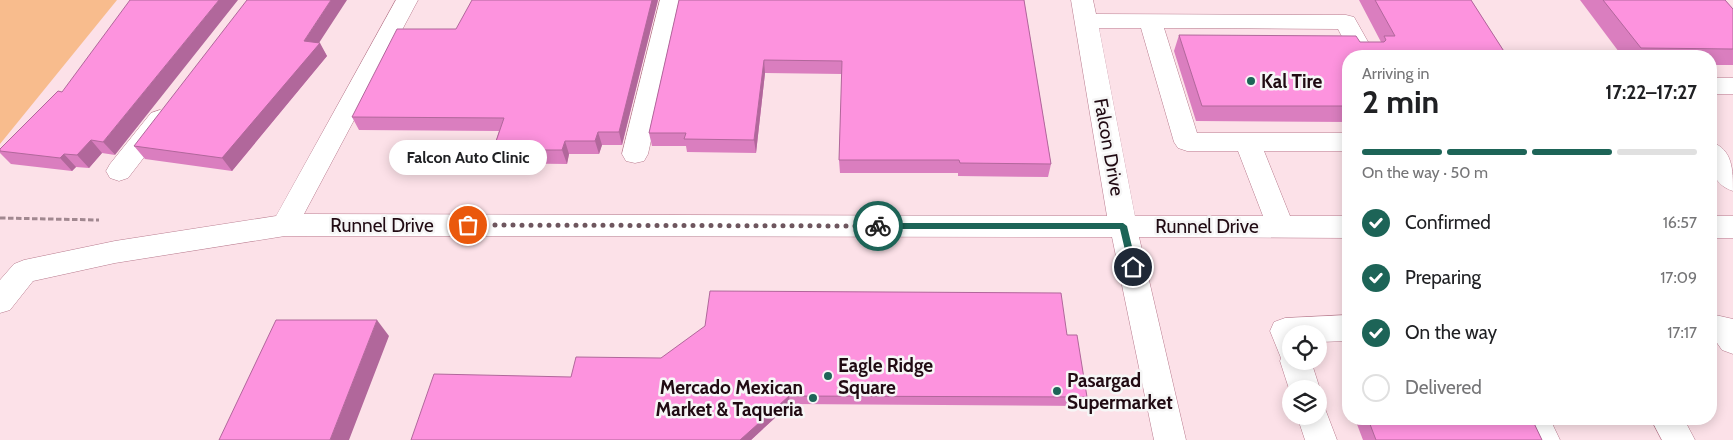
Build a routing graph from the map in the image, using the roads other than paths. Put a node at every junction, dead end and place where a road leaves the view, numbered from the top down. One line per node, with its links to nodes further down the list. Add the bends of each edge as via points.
1 (407, 0): 15 (street)
2 (671, 0): 11 (street)
3 (1084, 10): 4 (street); 16 (street, Falcon Drive)
4 (1150, 21): 5 (street, via 1346,22); 10 (street, via 1187,142)
5 (1361, 50)
6 (1717, 86): 7 (street)
7 (1733, 86)
8 (174, 101): 13 (street)
9 (1342, 142): 10 (street)
10 (1248, 143): 17 (street)
11 (635, 154)
12 (1717, 159): 14 (street)
13 (119, 171)
14 (1733, 180)
15 (285, 225): 16 (street, Runnel Drive); 21 (street, Runnel Drive, via 116,252 24,272)
16 (1123, 226): 17 (street, Runnel Drive); 29 (street, Falcon Drive)
17 (1280, 226): 18 (street, Runnel Drive)
18 (1342, 227)
19 (1717, 227): 20 (street)
20 (1733, 227)
21 (0, 301)
22 (1717, 327): 25 (street, via 1724,328)
23 (1342, 328): 24 (street)
24 (1327, 329)
25 (1733, 341)
26 (1316, 425): 30 (street)
27 (1537, 425): 31 (street)
28 (1671, 425): 32 (street)
29 (1170, 440)
30 (1321, 440)
31 (1544, 440)
32 (1679, 440)

